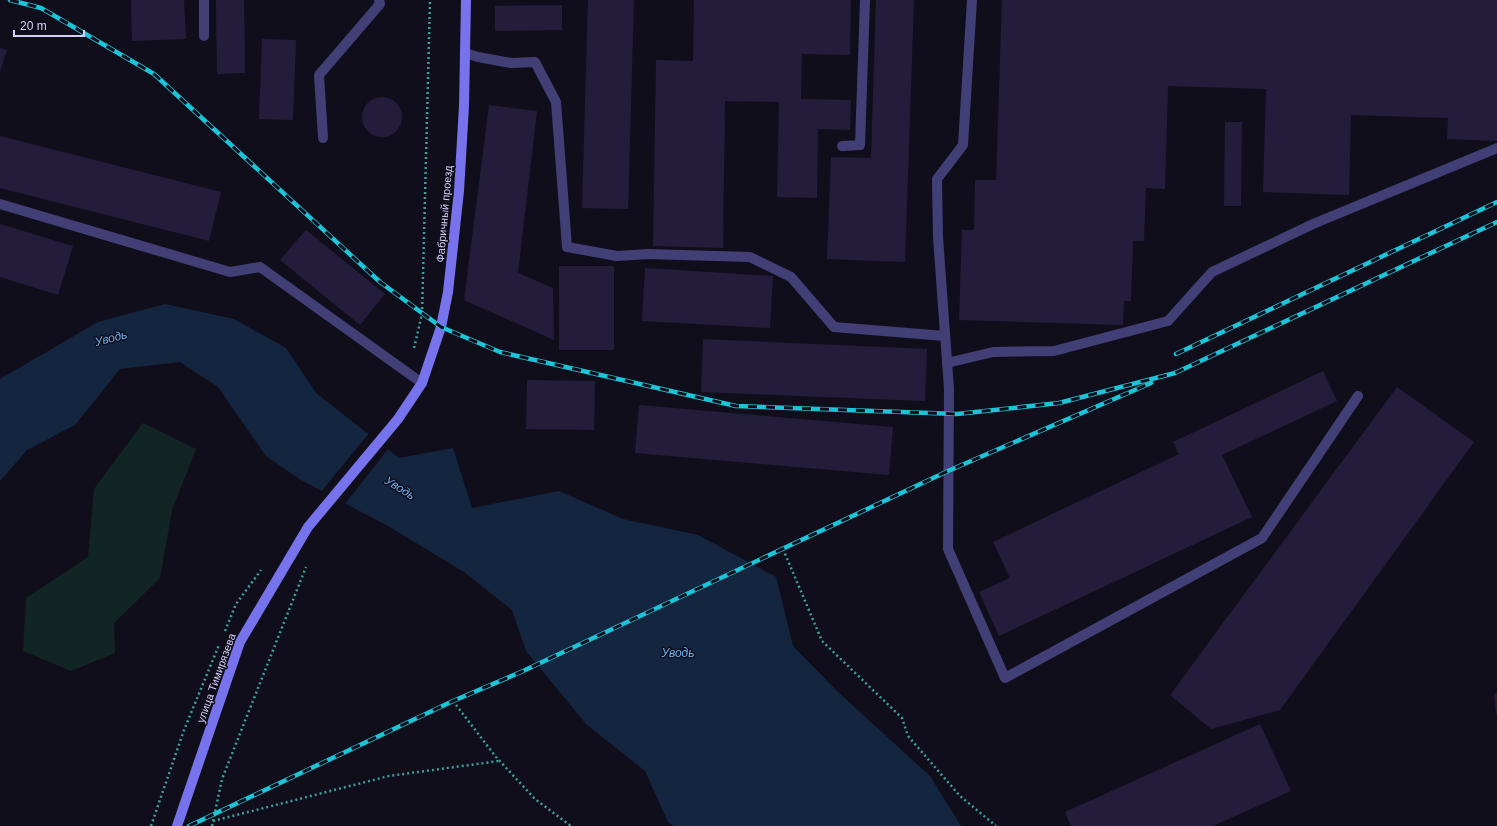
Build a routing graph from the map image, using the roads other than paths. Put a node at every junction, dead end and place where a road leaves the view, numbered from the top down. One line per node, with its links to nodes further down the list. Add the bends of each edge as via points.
1 (204, 0): 6 (lane)
2 (379, 0): 8 (lane, via 380,4 319,75)
3 (466, 0): 7 (main road, Фабричный проезд)
4 (865, 0): 9 (lane, via 860,144)
5 (972, 0): 12 (lane, via 963,145 937,179)
6 (204, 36)
7 (465, 53): 12 (lane, via 511,63 535,62 556,102 567,247 617,256 648,254 750,257 791,277 834,327); 14 (main road, Фабричный проезд, via 459,192 448,292 441,326)
8 (323, 138)
9 (842, 146)
10 (1497, 148): 13 (lane, via 1313,224 1212,272 1168,321 1054,351 993,352)
11 (0, 204): 14 (lane, via 230,272 260,267)
12 (945, 336): 13 (lane)
13 (947, 363): 15 (lane, via 948,549 1005,678 1262,538)
14 (422, 383): 16 (main road, Фабричный проезд)
15 (1358, 396)
16 (398, 419): 17 (main road, улица Тимирязева, via 308,527 240,642)
17 (177, 826)

